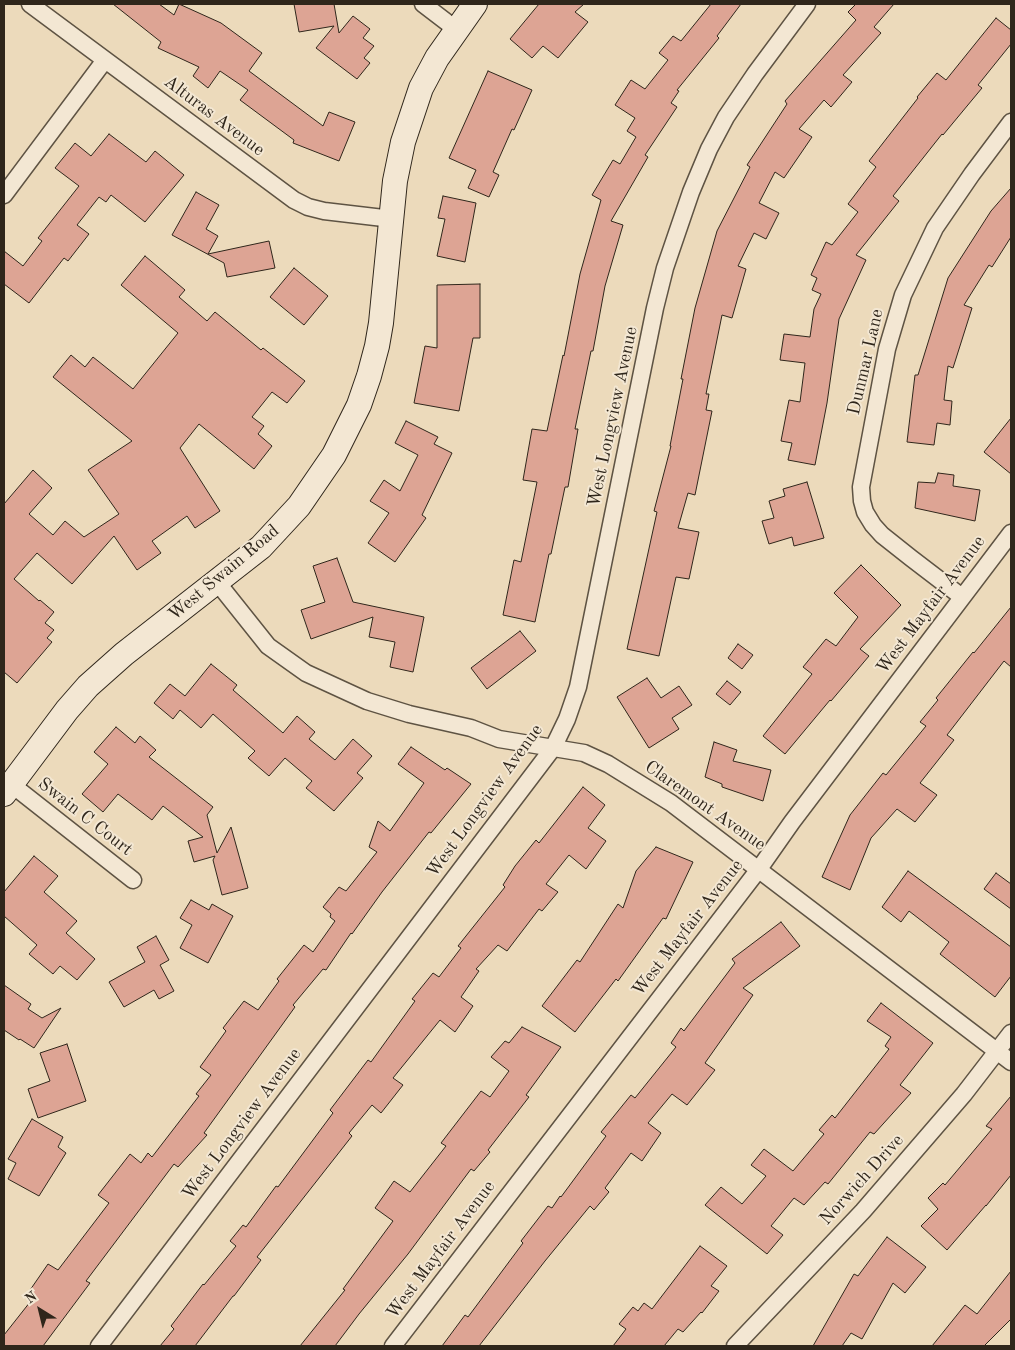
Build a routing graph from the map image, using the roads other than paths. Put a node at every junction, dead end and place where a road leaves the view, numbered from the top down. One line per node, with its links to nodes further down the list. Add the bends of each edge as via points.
1 (30, 4): 6 (street, Alturas Avenue)
2 (423, 4): 5 (street)
3 (475, 4): 5 (main road, West Swain Road)
4 (807, 4): 13 (street, West Longview Avenue, via 726,117 690,192 655,308 578,687)
5 (457, 30): 9 (main road, West Swain Road, via 421,88 403,142)
6 (105, 60): 8 (street); 9 (street, Alturas Avenue, via 294,200 324,211)
7 (1011, 122): 12 (street, Dunmar Lane, via 935,228 903,295 887,349 861,487 865,512 872,525)
8 (4, 195)
9 (392, 219): 11 (main road, West Swain Road, via 378,338 359,405 334,455 299,506 261,547)
10 (1011, 533): 12 (street, West Mayfair Avenue)
11 (217, 582): 13 (street, Claremont Avenue, via 268,646 306,673 367,701 409,714 471,728 499,739); 14 (main road, West Swain Road, via 88,686)
12 (962, 597): 15 (street, West Mayfair Avenue)
13 (553, 748): 15 (street, Claremont Avenue, via 584,753 608,764 671,802); 20 (street, West Longview Avenue)
14 (7, 789): 16 (street, Swain C Court)
15 (759, 869): 18 (street, Claremont Avenue); 21 (street, West Mayfair Avenue)
16 (134, 880)
17 (1011, 1033): 18 (street, Norwich Drive)
18 (997, 1051): 19 (street, Claremont Avenue); 22 (street, Norwich Drive, via 863,1211)
19 (1011, 1062)
20 (99, 1346)
21 (393, 1346)
22 (735, 1346)

